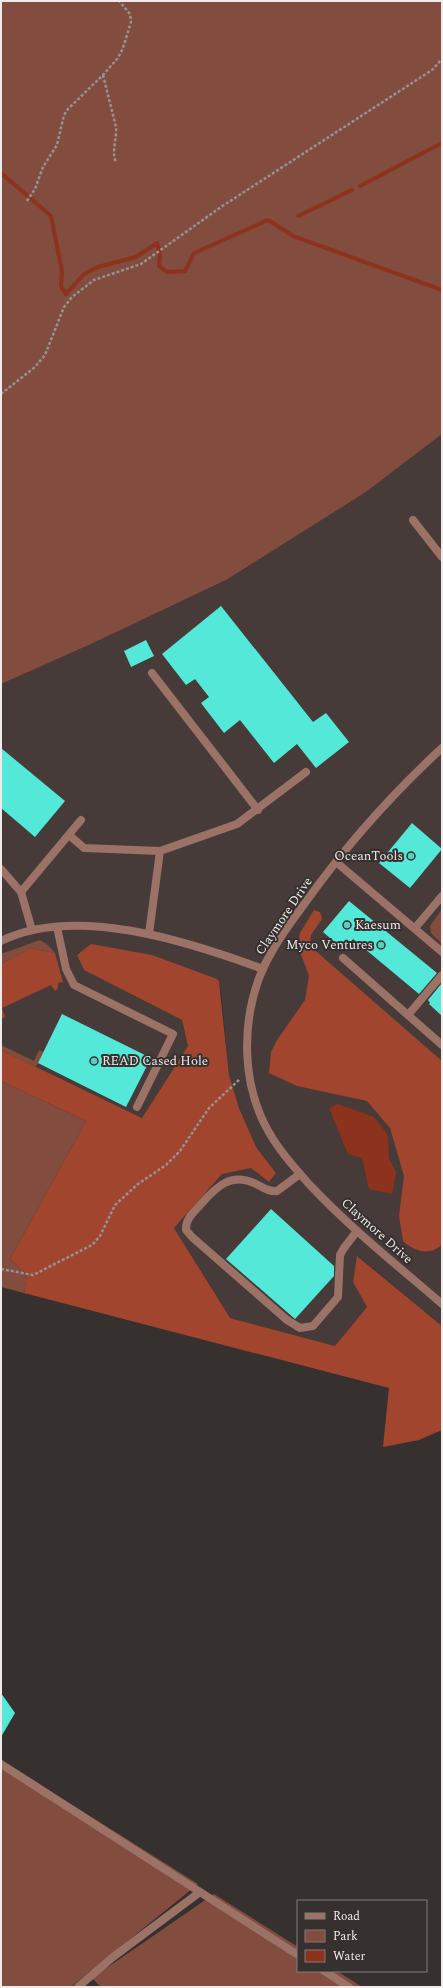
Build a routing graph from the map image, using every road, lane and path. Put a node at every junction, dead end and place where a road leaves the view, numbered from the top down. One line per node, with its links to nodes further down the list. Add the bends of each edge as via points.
1 (119, 1): 3 (path, via 130,14 130,32 118,58)
2 (442, 59): 6 (path, via 432,70 222,208 163,250 140,264 94,280 72,297 64,307 46,355)
3 (103, 75): 4 (path, via 116,127); 5 (path, via 64,115 57,145)
4 (116, 162)
5 (27, 201)
6 (1, 394)
7 (413, 520): 8 (street)
8 (442, 556)
9 (152, 674): 12 (street)
10 (442, 748): 16 (street, Claymore Drive, via 372,818)
11 (306, 772): 12 (street)
12 (258, 810): 15 (street, via 237,824)
13 (81, 820): 14 (street)
14 (69, 835): 15 (street, via 84,848); 18 (street)
15 (160, 851): 23 (street)
16 (336, 862): 21 (street); 27 (street, Claymore Drive, via 293,919)
17 (1, 869): 18 (street)
18 (21, 892): 22 (street)
19 (442, 896): 21 (street)
20 (57, 927): 22 (street); 23 (street, via 107,928); 32 (street, via 66,970 74,985 173,1034)
21 (415, 928): 25 (street)
22 (32, 930): 24 (street)
23 (149, 934): 27 (street, via 202,947)
24 (1, 941)
25 (442, 952)
26 (343, 958): 29 (street)
27 (263, 969): 31 (street, Claymore Drive, via 248,1024)
28 (442, 975): 29 (street)
29 (408, 1015): 30 (street)
30 (442, 1045)
31 (249, 1074): 33 (street, Claymore Drive, via 265,1126); 35 (path, via 236,1080 209,1108 180,1151 166,1166 138,1184 115,1205 100,1236 92,1245 33,1275)
32 (137, 1107)
33 (300, 1174): 34 (street, Claymore Drive); 34 (street, via 277,1191 244,1180 220,1184 189,1217 186,1230 287,1320 300,1328 313,1326 338,1298 340,1255)
34 (357, 1231): 36 (street, Claymore Drive)
35 (1, 1269)
36 (441, 1301)
37 (1, 1764): 38 (street)
38 (200, 1892): 39 (street); 41 (street, via 113,1957)
39 (297, 1954)
40 (326, 1972): 42 (street)
41 (78, 1987)
42 (349, 1987)

